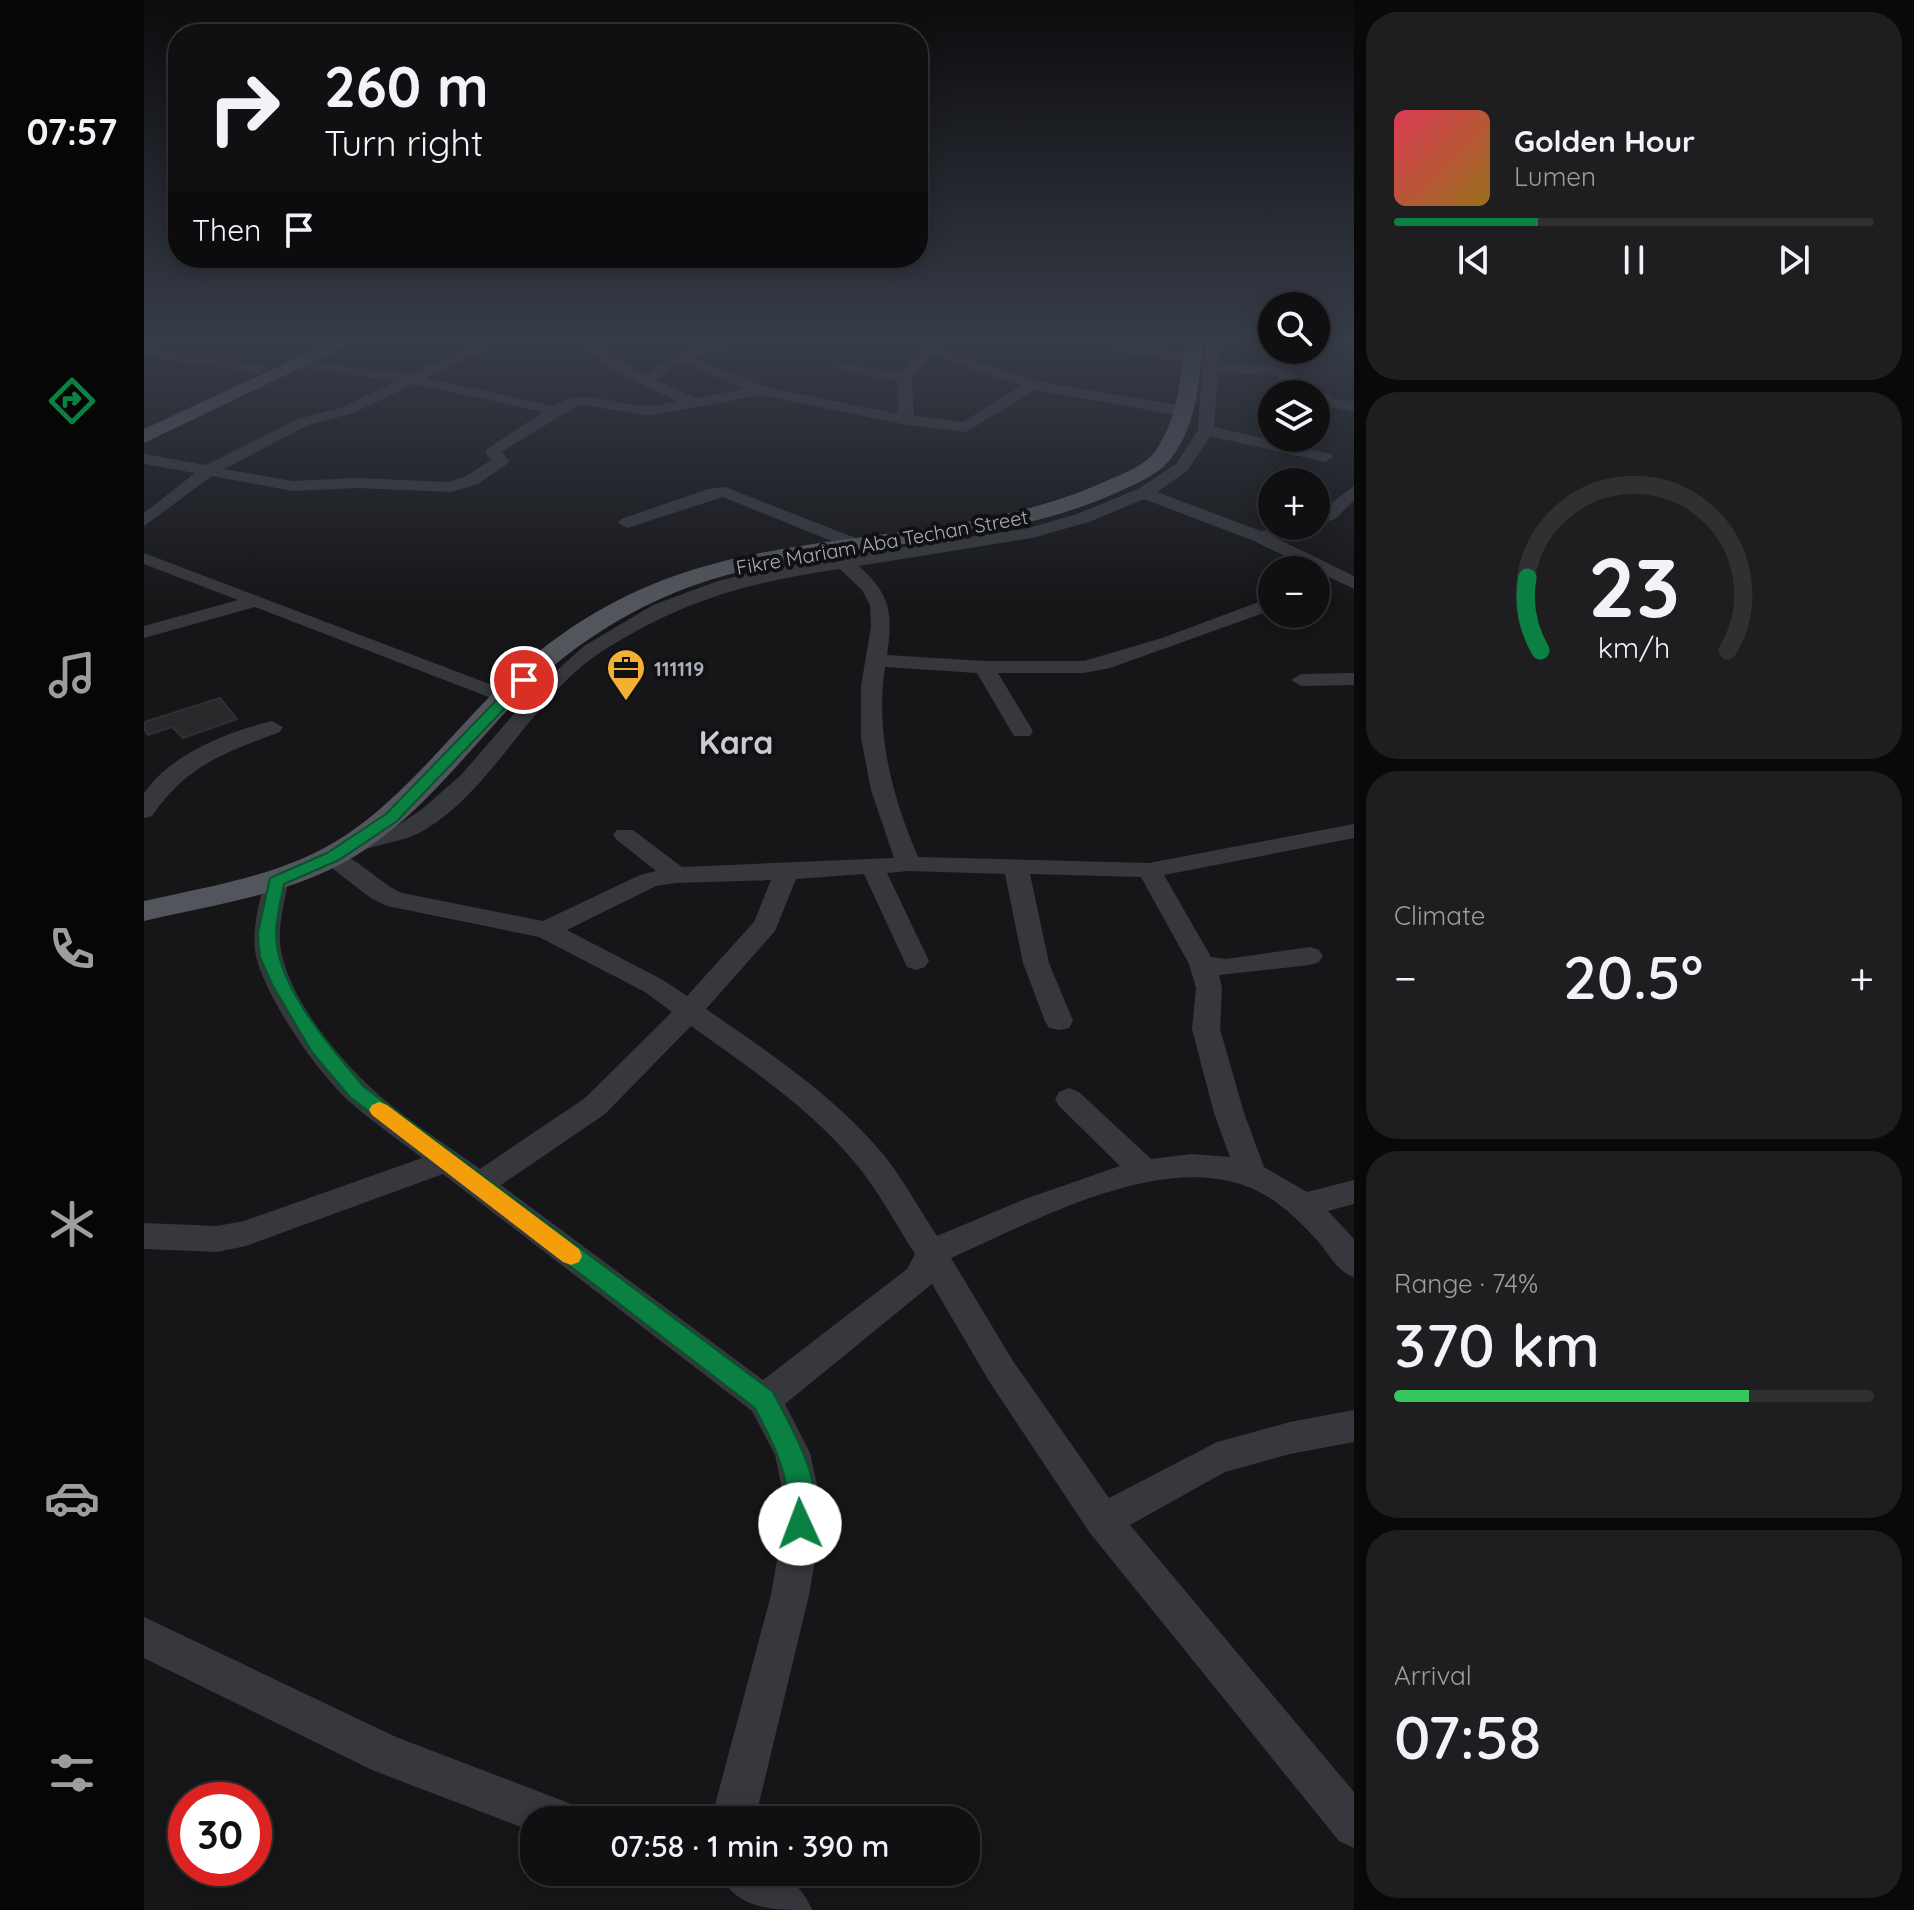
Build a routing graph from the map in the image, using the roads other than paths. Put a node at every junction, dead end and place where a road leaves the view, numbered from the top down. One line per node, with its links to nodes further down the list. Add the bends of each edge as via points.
1 (286, 429): 7 (street)
2 (529, 429): 7 (street, via 493,452 501,461 494,468 451,487 293,486)
3 (1174, 429): 15 (main road, Fikre Mariam Aba Techan Street, via 1161,458 1088,500 1027,519)
4 (1206, 430): 5 (street); 9 (street, via 1182,467)
5 (1325, 457)
6 (144, 459): 7 (street)
7 (210, 470): 11 (street)
8 (1354, 491): 10 (street)
9 (1144, 493): 13 (street); 15 (street, via 1032,533)
10 (1330, 514)
11 (144, 521)
12 (627, 523): 15 (street, via 725,492)
13 (1258, 536)
14 (1266, 540): 18 (street)
15 (851, 554): 22 (street, via 881,607); 26 (main road, Fikre Mariam Aba Techan Street, via 802,552 661,590 560,646); 32 (street, via 725,585 660,609 591,650 540,696 469,780 429,815 406,830)
16 (144, 558): 19 (street)
17 (1330, 580): 18 (street)
18 (1354, 586)
19 (257, 601): 21 (street); 26 (street)
20 (1258, 608): 23 (street, via 1110,662)
21 (144, 632)
22 (876, 660): 23 (street); 33 (street, via 870,682 876,761 893,829)
23 (984, 667): 28 (street)
24 (1354, 679): 25 (street)
25 (1301, 680)
26 (506, 697): 32 (main road, Fikre Mariam Aba Techan Street, via 391,817)
27 (272, 727): 29 (street, via 181,765)
28 (1022, 731)
29 (144, 811)
30 (1354, 831): 36 (street)
31 (625, 835): 38 (street)
32 (343, 851): 39 (main road, Fikre Mariam Aba Techan Street); 42 (street, via 381,894 396,900)
33 (909, 864): 34 (street); 35 (street)
34 (873, 868): 37 (street); 44 (street)
35 (1016, 868): 36 (street); 47 (street, via 1036,963)
36 (1149, 870): 45 (street)
37 (786, 872): 38 (street); 46 (street, via 766,925)
38 (676, 875): 42 (street, via 649,880)
39 (276, 882): 40 (main road, Fikre Mariam Aba Techan Street); 49 (street, via 267,933 270,957 319,1047 357,1092)
40 (160, 900): 41 (main road, Fikre Mariam Aba Techan Street)
41 (144, 911)
42 (546, 930): 46 (street, via 654,986)
43 (1310, 956): 45 (street, via 1226,968)
44 (916, 961)
45 (1202, 964): 51 (street, via 1209,988 1206,1029)
46 (690, 1013): 52 (street, via 595,1106); 56 (street, via 818,1107 872,1162)
47 (1059, 1021)
48 (1069, 1099): 50 (street)
49 (446, 1161): 52 (street); 55 (street, via 246,1233 217,1239)
50 (1144, 1171): 51 (street, via 1197,1165); 56 (street, via 1057,1200)
51 (1252, 1175): 54 (street)
52 (479, 1185): 58 (street)
53 (1354, 1192): 54 (street)
54 (1303, 1205): 57 (street)
55 (144, 1236)
56 (931, 1253): 58 (street, via 919,1278); 60 (street, via 1001,1371)
57 (1354, 1264)
58 (764, 1400): 63 (street, via 792,1453 802,1498 790,1595)
59 (1354, 1426): 60 (street, via 1217,1458)
60 (1103, 1521): 64 (street)
61 (144, 1637): 62 (street, via 387,1755)
62 (522, 1806)
63 (737, 1806)
64 (1354, 1826)
65 (758, 1886): 66 (street)
66 (789, 1910)

